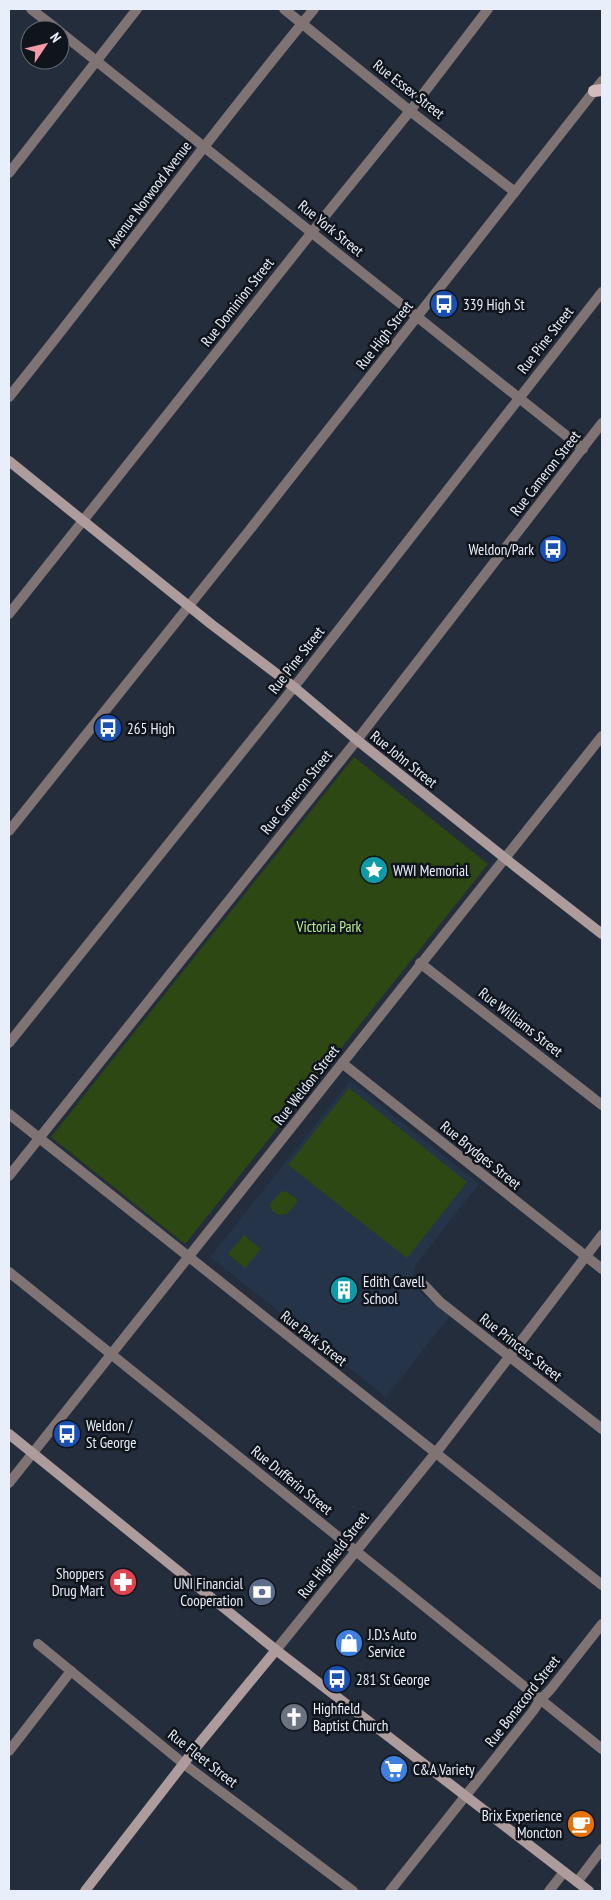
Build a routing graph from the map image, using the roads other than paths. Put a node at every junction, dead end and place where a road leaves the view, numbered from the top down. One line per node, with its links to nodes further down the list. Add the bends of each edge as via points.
1 (31, 9): 6 (street, Rue York Street)
2 (137, 9): 9 (street)
3 (284, 9): 7 (street, Rue Essex Street)
4 (314, 9): 7 (street, Avenue Norwood Avenue)
5 (488, 9): 11 (street, Rue Dominion Street)
6 (45, 20)
7 (303, 23): 11 (street, Rue Essex Street); 12 (street, Avenue Norwood Avenue)
8 (70, 40): 9 (street, Rue York Street)
9 (96, 60): 12 (street, Rue York Street); 13 (street)
10 (600, 87): 14 (street, Rue High Street)
11 (410, 111): 14 (street, Rue Essex Street); 15 (street, Rue Dominion Street)
12 (204, 147): 15 (street, Rue York Street); 18 (street, Avenue Norwood Avenue)
13 (9, 173)
14 (515, 192): 17 (street, Rue High Street)
15 (312, 232): 17 (street, Rue York Street); 23 (street, Rue Dominion Street)
16 (602, 292): 19 (street, Rue Pine Street)
17 (417, 317): 19 (street, Rue York Street); 24 (street, Rue High Street)
18 (9, 397)
19 (519, 397): 21 (street, Rue York Street); 26 (street, Rue Pine Street)
20 (602, 423): 21 (street, Rue Cameron Street)
21 (583, 449): 28 (street, Rue Cameron Street)
22 (9, 461): 23 (street, Rue John Street)
23 (83, 520): 24 (street, Rue John Street); 25 (street, Rue Dominion Street)
24 (189, 606): 26 (street, Rue John Street); 29 (street, Rue High Street)
25 (9, 614)
26 (294, 687): 28 (street, Rue John Street); 33 (street, Rue Pine Street)
27 (602, 736): 30 (street, Rue Weldon Street)
28 (356, 740): 30 (street, Rue John Street); 37 (street, Rue Cameron Street)
29 (9, 831)
30 (505, 858): 31 (street, Rue John Street); 32 (street, Rue Weldon Street)
31 (602, 934)
32 (420, 964): 34 (street, Rue Weldon Street); 35 (street, Rue Williams Street)
33 (9, 1043)
34 (342, 1064): 40 (street, Rue Weldon Street); 41 (street, Rue Brydges Street)
35 (602, 1105)
36 (9, 1114): 37 (street, Rue Park Street)
37 (38, 1138): 38 (street, Rue Cameron Street); 40 (street, Rue Park Street)
38 (9, 1176)
39 (602, 1235): 41 (street, Rue Highfield Street)
40 (188, 1257): 45 (street, Rue Weldon Street); 50 (street, Rue Park Street)
41 (586, 1257): 42 (street, Rue Brydges Street); 46 (street, Rue Highfield Street)
42 (602, 1270)
43 (9, 1272): 45 (street, Rue Dufferin Street)
44 (424, 1285): 46 (street, Rue Princess Street, via 440,1302)
45 (111, 1355): 49 (street, Rue Weldon Street); 52 (street, Rue Dufferin Street)
46 (509, 1357): 47 (street, Rue Princess Street); 50 (street, Rue Highfield Street)
47 (602, 1429)
48 (9, 1434): 49 (street)
49 (32, 1453): 51 (street, Rue Weldon Street); 56 (street)
50 (436, 1453): 52 (street, Rue Highfield Street); 53 (street, Rue Park Street)
51 (9, 1483)
52 (355, 1550): 56 (street, Rue Highfield Street); 58 (street, Rue Dufferin Street)
53 (602, 1585)
54 (602, 1624): 58 (street, Rue Bonaccord Street)
55 (38, 1644): 57 (street, Rue Fleet Street)
56 (276, 1650): 61 (street, Rue Highfield Street); 62 (street)
57 (71, 1671): 60 (street); 61 (street, Rue Fleet Street)
58 (540, 1700): 59 (street, Rue Dufferin Street); 62 (street, Rue Bonaccord Street)
59 (602, 1748)
60 (9, 1751)
61 (184, 1764): 66 (street, Rue Highfield Street); 67 (street, Rue Fleet Street)
62 (466, 1796): 64 (street); 68 (street, Rue Bonaccord Street)
63 (602, 1849): 65 (street)
64 (564, 1872): 65 (street); 69 (street)
65 (577, 1882): 70 (street)
66 (85, 1891)
67 (353, 1891)
68 (390, 1891)
69 (548, 1891)
70 (589, 1891)

